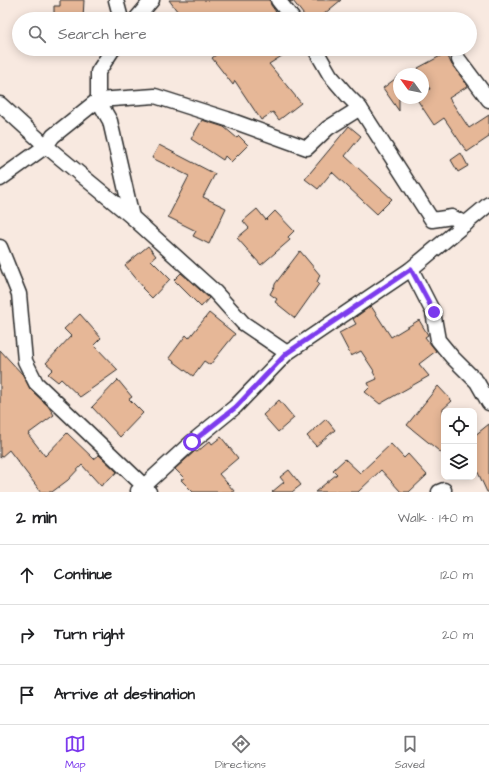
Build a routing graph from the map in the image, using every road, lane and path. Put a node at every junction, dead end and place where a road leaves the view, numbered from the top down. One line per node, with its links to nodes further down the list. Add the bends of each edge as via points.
1 (116, 0): 4 (street)
2 (152, 0): 5 (street)
3 (278, 0): 6 (street)
4 (119, 12)
5 (142, 12)
6 (287, 12)
7 (108, 56): 10 (street, via 98,72)
8 (319, 56): 13 (street, via 330,75)
9 (459, 60): 11 (street)
10 (98, 100): 13 (street, via 155,96 307,148 328,128); 14 (street, via 53,136); 17 (street, via 110,121)
11 (489, 100)
12 (0, 104): 14 (street)
13 (360, 108): 18 (street, via 432,220 452,216)
14 (46, 146): 15 (street); 17 (street)
15 (0, 179)
16 (487, 209): 18 (street)
17 (132, 217): 21 (street, via 215,292 243,323)
18 (466, 224): 20 (street)
19 (0, 247): 23 (street, via 19,294 25,361 36,382)
20 (411, 269): 21 (street); 22 (street, via 434,312 438,340 477,382)
21 (287, 353): 23 (street, via 236,407 192,442)
22 (489, 403)
23 (143, 490)

